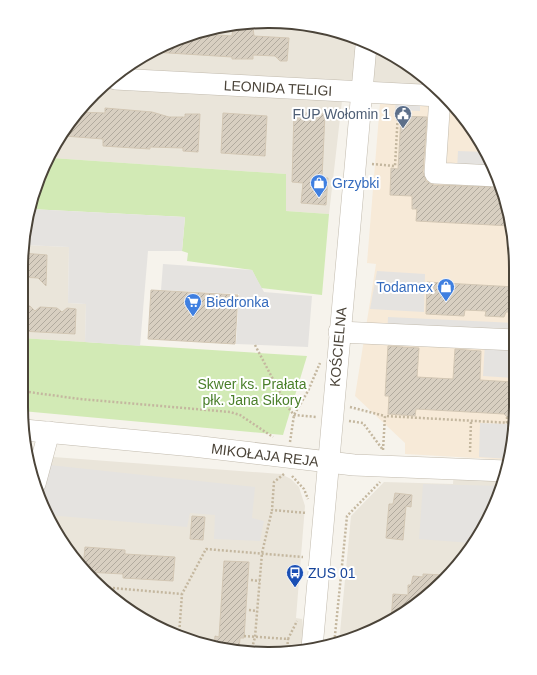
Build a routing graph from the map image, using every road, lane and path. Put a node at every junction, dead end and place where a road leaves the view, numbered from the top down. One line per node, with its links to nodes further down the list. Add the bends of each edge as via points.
1 (366, 48): 3 (street, KOŚCIELNA)
2 (120, 79): 3 (street, LEONIDA TELIGI)
3 (362, 93): 4 (street, LEONIDA TELIGI); 9 (street, KOŚCIELNA)
4 (436, 96)
5 (440, 99): 8 (street, via 435,173)
6 (398, 112): 7 (path, via 395,166)
7 (372, 164)
8 (491, 176)
9 (339, 332): 10 (street); 26 (street, KOŚCIELNA)
10 (509, 340)
11 (255, 344): 15 (path)
12 (320, 355): 15 (path, via 320,363 308,391)
13 (28, 393): 22 (path, via 230,412 240,415)
14 (350, 407): 16 (path)
15 (294, 415): 23 (path)
16 (385, 416): 18 (path); 24 (path)
17 (507, 417): 19 (path)
18 (471, 421): 19 (path); 25 (path)
19 (507, 423)
20 (30, 430): 21 (street, MIKOŁAJA REJA)
21 (49, 432): 26 (street, MIKOŁAJA REJA); 28 (street)
22 (274, 438)
23 (290, 441)
24 (383, 450)
25 (470, 455)
26 (328, 462): 27 (street, MIKOŁAJA REJA); 49 (street, KOŚCIELNA)
27 (500, 472)
28 (38, 474)
29 (381, 478): 47 (path, via 381,482 347,516)
30 (272, 510): 31 (path); 31 (path, via 274,482 287,472 296,478 304,489); 34 (path)
31 (309, 513): 32 (path)
32 (309, 519)
33 (305, 550): 35 (path)
34 (262, 553): 35 (path); 38 (path); 40 (path, via 206,549)
35 (303, 557): 36 (path)
36 (303, 564)
37 (251, 580): 38 (path)
38 (260, 581): 42 (path)
39 (111, 588): 40 (path)
40 (182, 594): 44 (path)
41 (249, 610): 42 (path)
42 (257, 611): 46 (path)
43 (298, 618): 48 (path)
44 (179, 630)
45 (244, 636): 46 (path)
46 (255, 637): 48 (path); 50 (path)
47 (335, 638)
48 (288, 639): 51 (path)
49 (312, 643)
50 (253, 646)
51 (287, 646)

